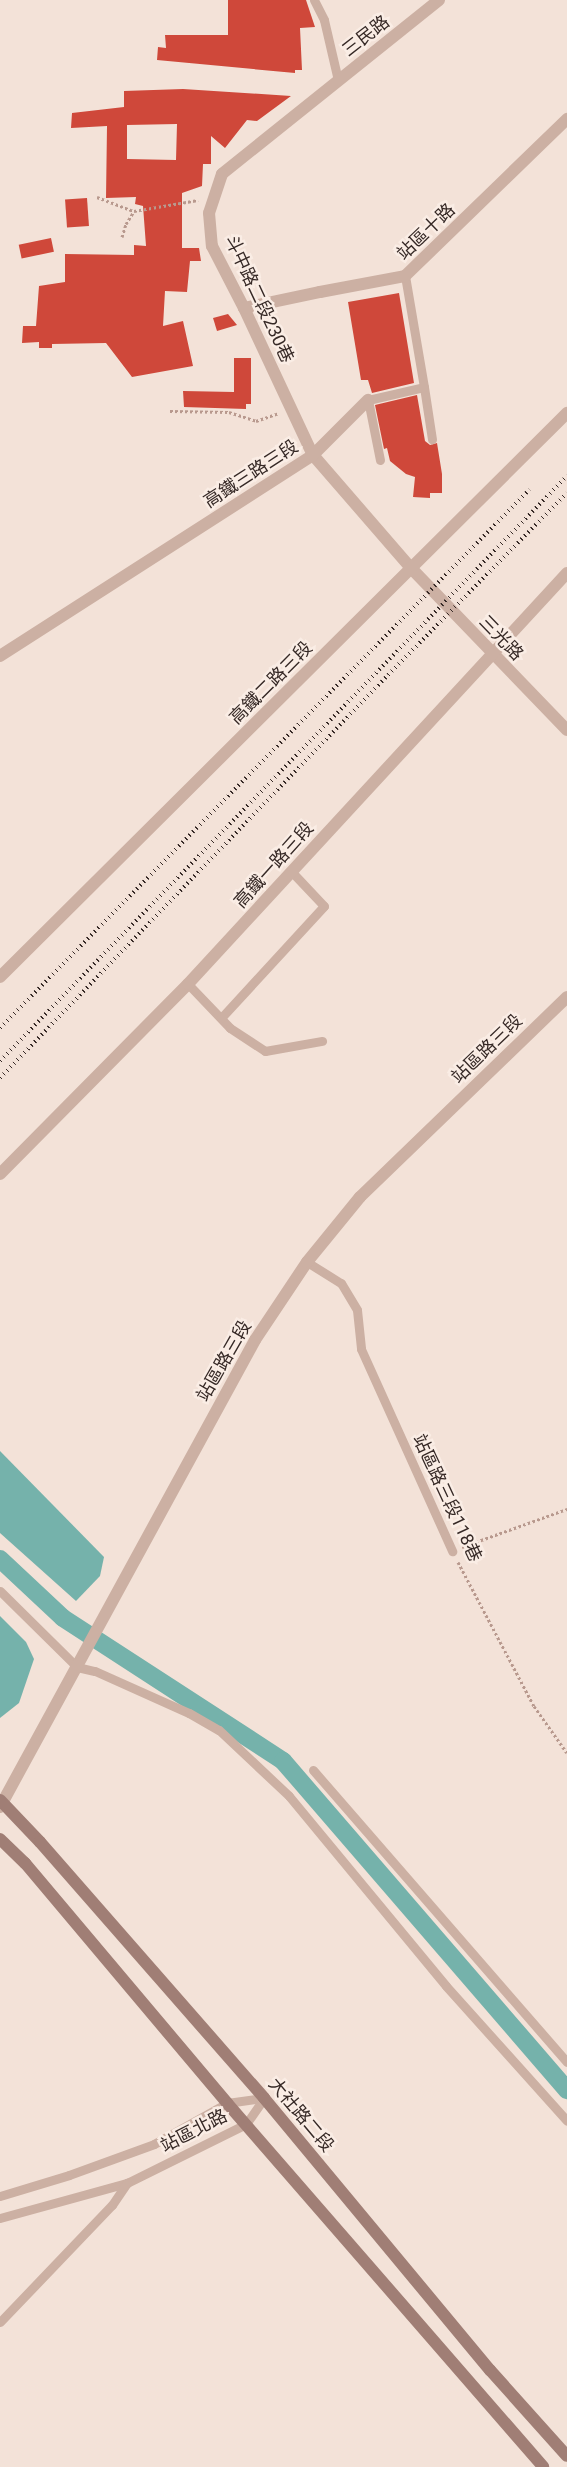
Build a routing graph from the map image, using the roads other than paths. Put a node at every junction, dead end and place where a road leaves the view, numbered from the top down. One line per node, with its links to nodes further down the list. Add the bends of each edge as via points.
1 (314, 0): 3 (lane, via 324,20)
2 (439, 0): 3 (street, 三民路)
3 (338, 80): 6 (street, 斗中路二段230巷, via 222,174 208,213 212,246)
4 (567, 119): 5 (street, 站區十路)
5 (405, 276): 6 (street, 站區十路); 7 (lane)
6 (244, 308): 11 (street, 斗中路二段230巷)
7 (424, 387): 8 (lane); 10 (lane)
8 (368, 400): 11 (street, 高鐵三路三段); 12 (lane)
9 (567, 413): 13 (street, 高鐵二路三段)
10 (432, 439)
11 (313, 455): 13 (street, 斗中路二段230巷); 16 (street, 高鐵三路三段)
12 (380, 460)
13 (411, 568): 15 (street, 三光路); 19 (street, 高鐵二路三段)
14 (567, 573): 15 (street, 高鐵一路三段)
15 (491, 653): 17 (street, 三光路); 18 (street, 高鐵一路三段)
16 (0, 656)
17 (567, 730)
18 (291, 871): 20 (street, 高鐵一路三段); 22 (lane, via 324,906)
19 (0, 976)
20 (188, 984): 22 (lane); 24 (street, 高鐵一路三段)
21 (567, 997): 25 (street, 站區路三段, via 360,1198)
22 (221, 1018): 23 (lane, via 230,1028 265,1051)
23 (322, 1041)
24 (0, 1174)
25 (306, 1262): 26 (lane, 站區路三段118巷, via 342,1283 357,1310 361,1350); 28 (street, 站區路三段, via 255,1340)
26 (452, 1551)
27 (0, 1591): 28 (lane)
28 (76, 1667): 30 (street, 站區路三段); 35 (lane, via 95,1671 190,1713 219,1730 289,1796 446,1986)
29 (313, 1770): 32 (lane)
30 (1, 1803): 33 (street, 大社路二段, via 40,1842)
31 (0, 1839): 34 (street, via 25,1863)
32 (567, 2062)
33 (264, 2098): 34 (lane, 站區北路); 36 (lane, 站區北路); 41 (street, 大社路二段, via 490,2370)
34 (227, 2103): 36 (street); 38 (lane, 站區北路, via 154,2144)
35 (567, 2121)
36 (246, 2124): 37 (lane, 站區北路); 42 (street)
37 (127, 2183): 39 (lane, 站區北路); 40 (lane, via 112,2205)
38 (0, 2196)
39 (0, 2218)
40 (0, 2322)
41 (567, 2456)
42 (543, 2467)

